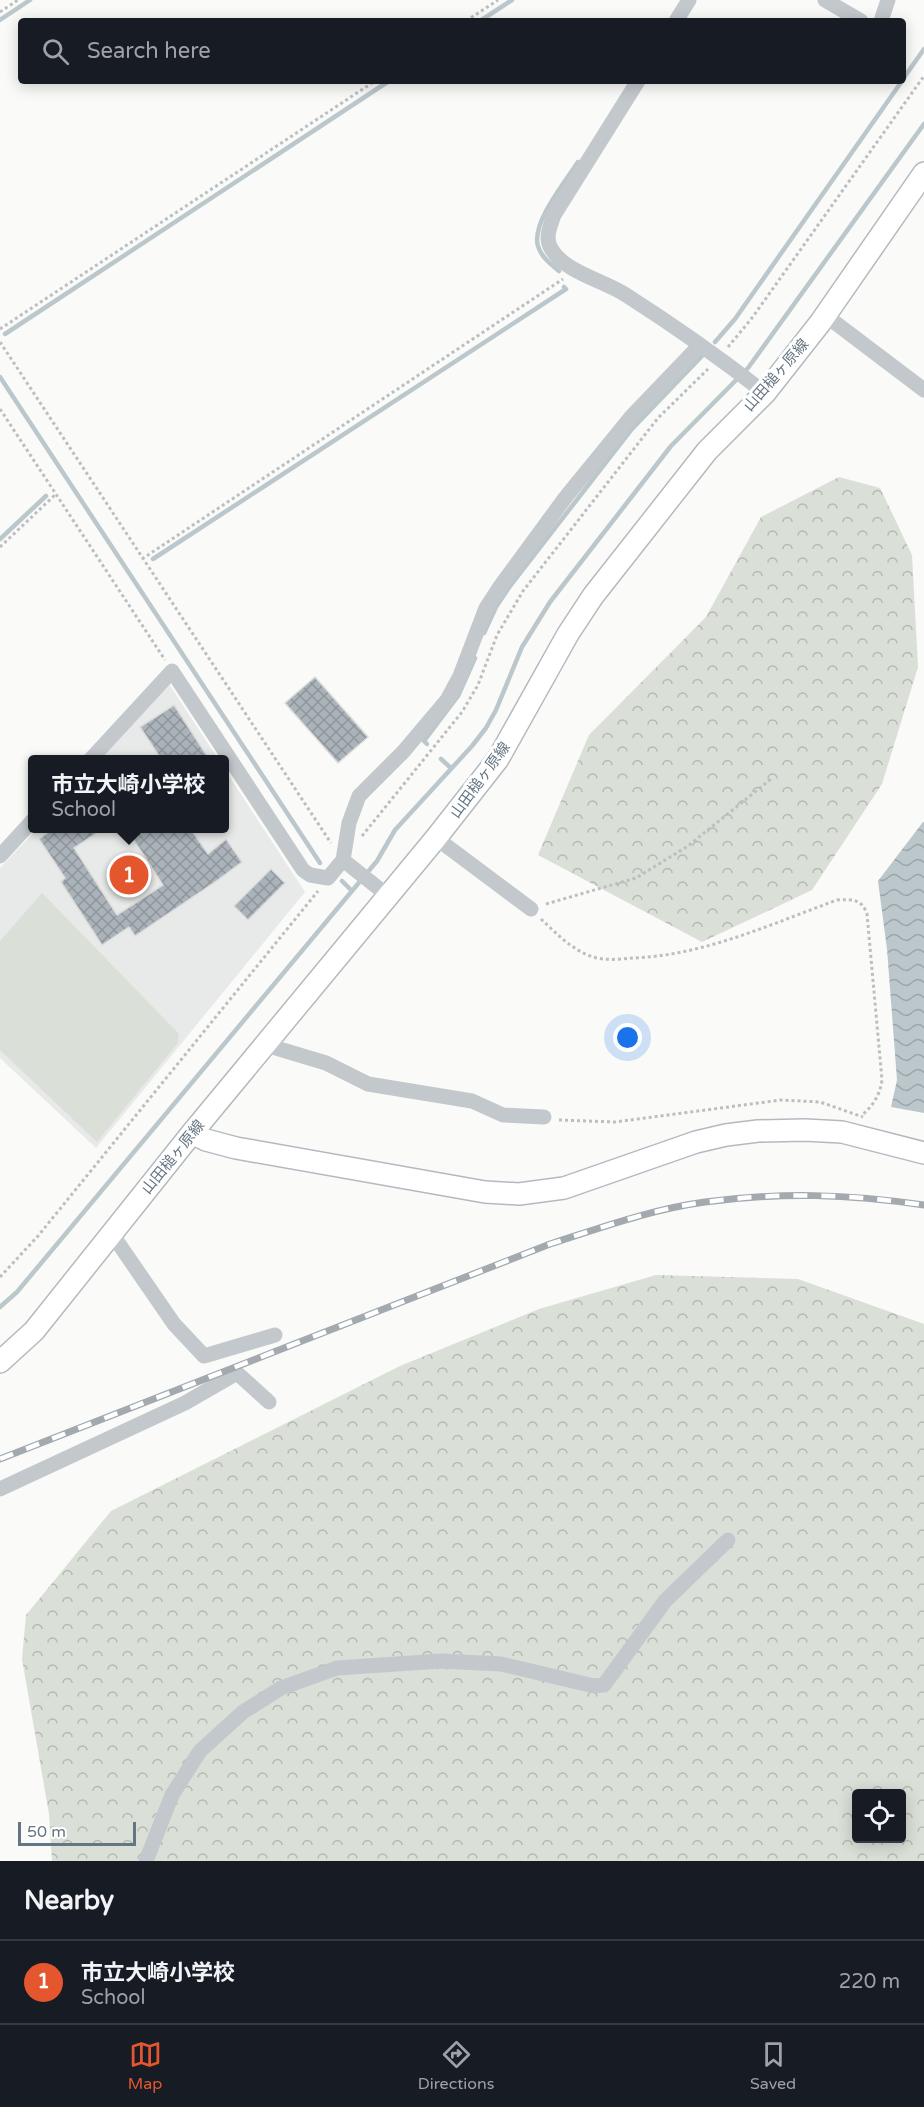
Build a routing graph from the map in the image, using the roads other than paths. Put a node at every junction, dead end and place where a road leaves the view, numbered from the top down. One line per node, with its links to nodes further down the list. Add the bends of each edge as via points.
1 (689, 0): 4 (street)
2 (825, 0): 5 (street)
3 (888, 0): 6 (street)
4 (678, 18)
5 (856, 18)
6 (882, 18)
7 (636, 84): 10 (street, via 554,215 548,234 550,249 561,262 624,293)
8 (924, 173): 9 (main road, 山田槌ヶ原線)
9 (825, 315): 11 (main road, 山田槌ヶ原線); 12 (street)
10 (699, 346): 11 (street); 19 (street, via 631,417 499,588 486,608 447,699 403,752 359,796 348,823)
11 (761, 389): 17 (main road, 山田槌ヶ原線, via 706,451 593,597 498,759)
12 (924, 390)
13 (94, 755): 14 (street, via 172,671)
14 (227, 755)
15 (229, 758): 19 (street, via 303,870 328,878)
16 (28, 825): 18 (street)
17 (436, 838): 20 (main road, 山田槌ヶ原線); 21 (street)
18 (0, 856)
19 (347, 863): 20 (street)
20 (387, 896): 22 (main road, 山田槌ヶ原線)
21 (531, 909)
22 (266, 1045): 23 (street, via 326,1064 368,1084 472,1101 503,1115); 24 (main road, 山田槌ヶ原線)
23 (544, 1117)
24 (192, 1133): 25 (main road, via 236,1148 519,1194 564,1188 696,1142 758,1131 842,1132); 26 (main road, 山田槌ヶ原線)
25 (924, 1153)
26 (111, 1234): 27 (street, via 174,1324 204,1356); 28 (main road, 山田槌ヶ原線, via 34,1331)
27 (275, 1335)
28 (3, 1362)
29 (269, 1402): 30 (street, via 237,1373 184,1403)
30 (0, 1489)
31 (728, 1540): 32 (street, via 665,1601 604,1685 501,1664 441,1661 337,1668 281,1688 243,1712 200,1751 172,1795)
32 (146, 1861)

